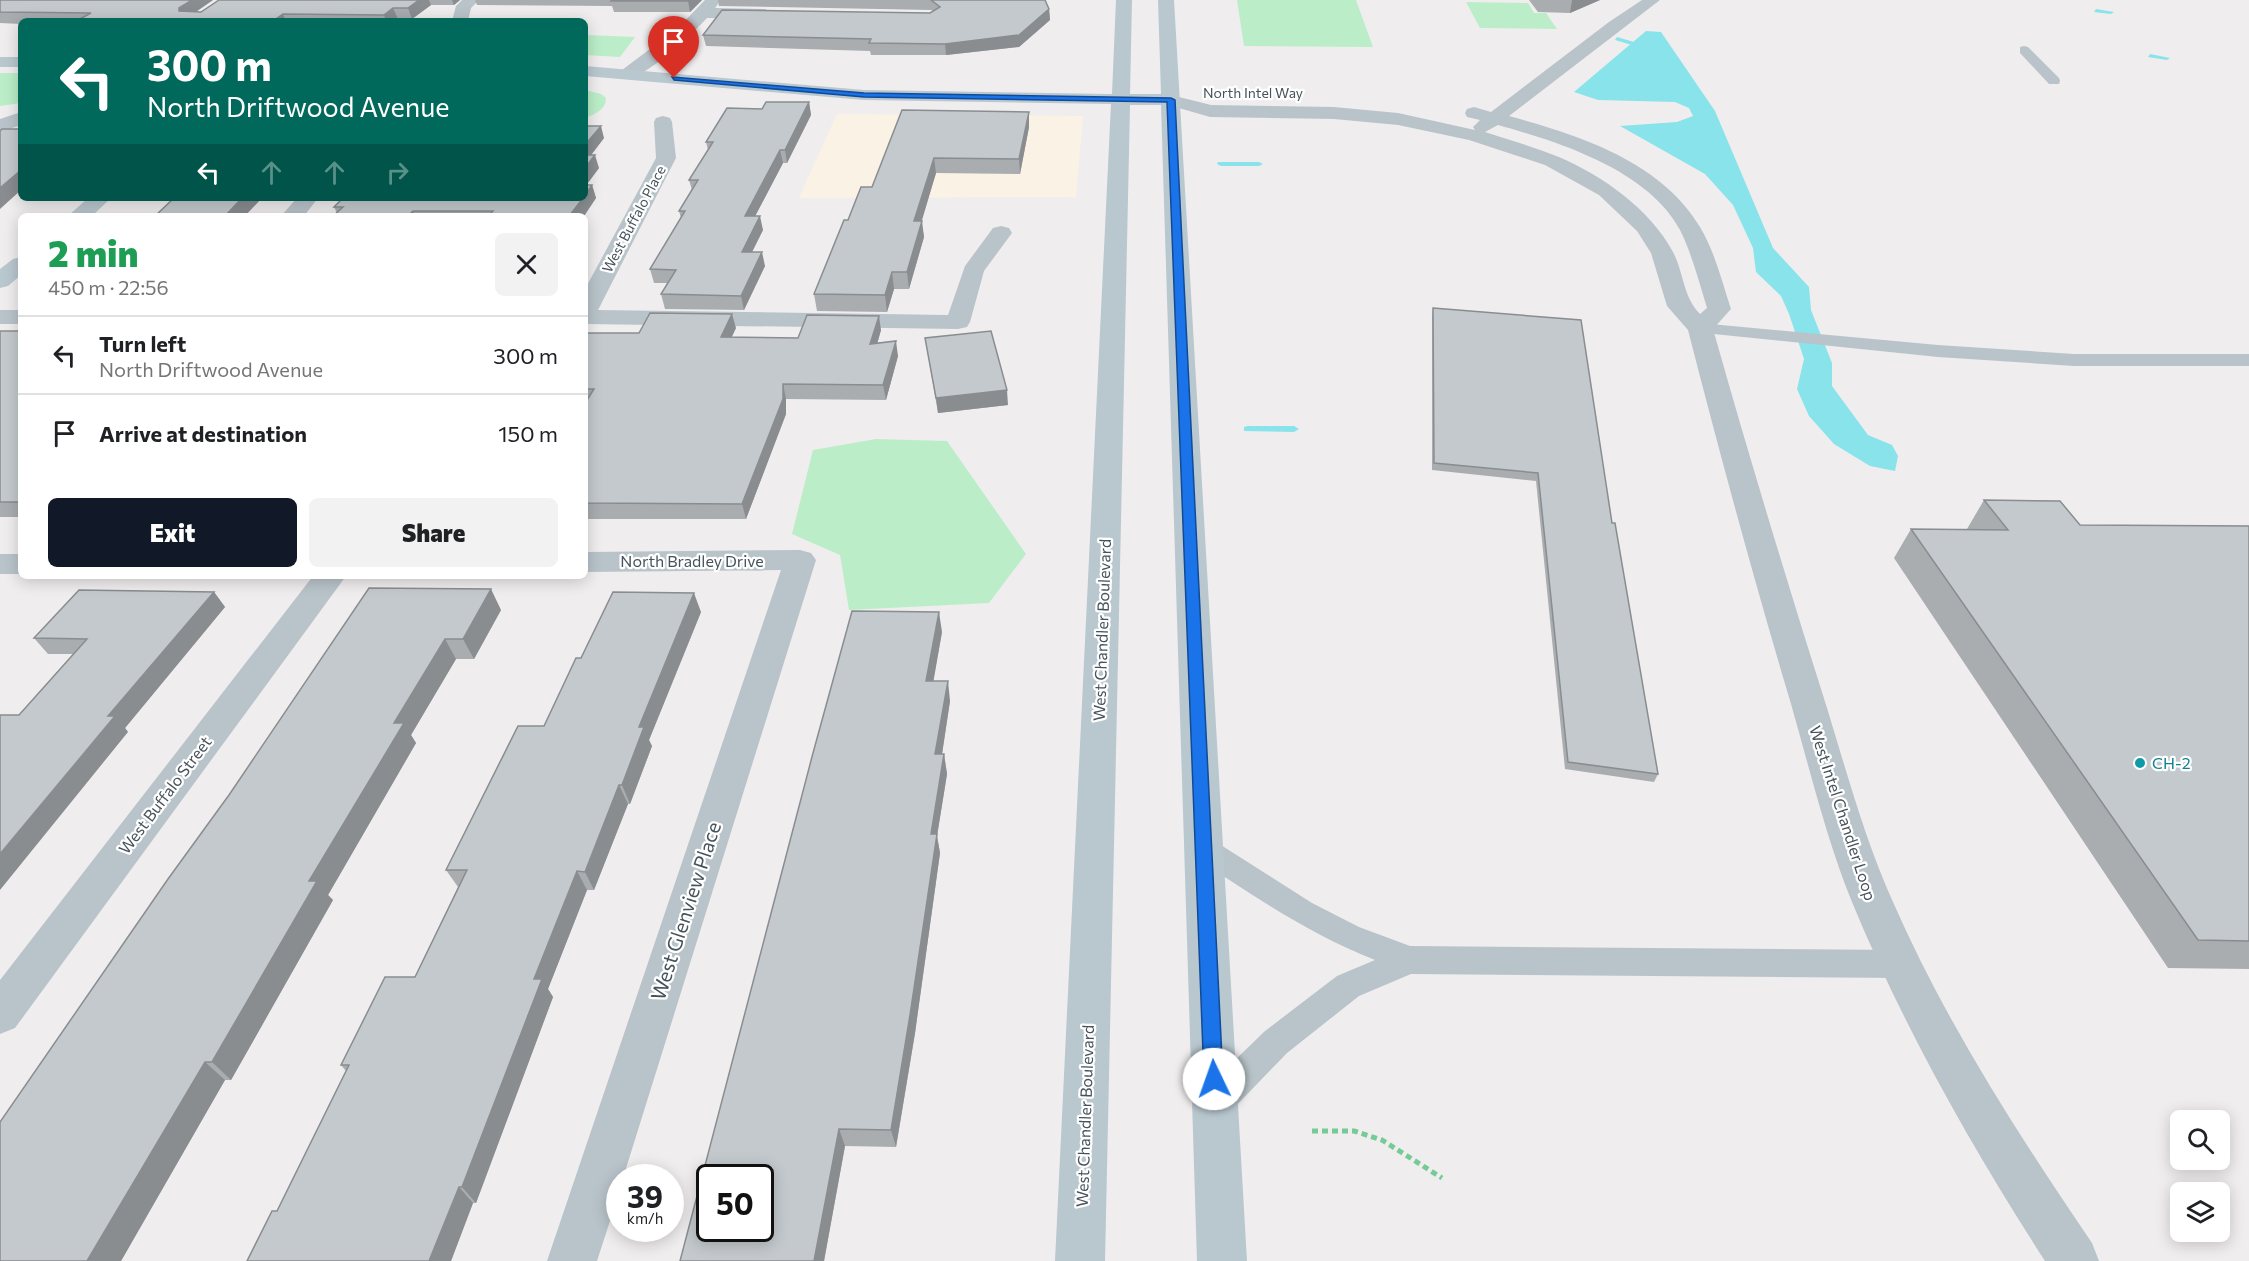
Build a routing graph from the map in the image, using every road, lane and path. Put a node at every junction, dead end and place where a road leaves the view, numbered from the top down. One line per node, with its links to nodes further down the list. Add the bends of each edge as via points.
1 (471, 0): 7 (street, via 464,6)
2 (1124, 0): 15 (main road, West Chandler Boulevard)
3 (1166, 0): 16 (main road)
4 (1652, 0): 18 (street)
5 (709, 7): 6 (street); 12 (street, via 677,39)
6 (782, 14)
7 (461, 18)
8 (2024, 50): 13 (lane)
9 (0, 62): 10 (main road)
10 (18, 62)
11 (588, 71): 12 (main road)
12 (628, 74): 15 (main road, via 864,95)
13 (2054, 81)
14 (1205, 91): 16 (street, North Intel Way)
15 (1121, 100): 16 (main road); 49 (main road, West Chandler Boulevard)
16 (1171, 100): 22 (street, North Intel Way, via 1210,111 1368,116); 41 (main road)
17 (1458, 110): 18 (street)
18 (1496, 118): 22 (street); 34 (street, via 1558,136 1594,152 1645,181 1668,201 1688,225 1700,250 1719,309)
19 (18, 119): 21 (street)
20 (663, 122): 30 (street, West Buffalo Place, via 666,158)
21 (0, 126)
22 (1474, 135): 34 (street, West Intel Chandler Loop, via 1560,165 1606,191 1628,209 1662,253 1679,306)
23 (97, 201): 25 (main road)
24 (305, 201): 26 (street)
25 (83, 213)
26 (295, 213)
27 (1001, 233): 33 (street, via 973,271 958,322)
28 (18, 266): 29 (main road)
29 (0, 281)
30 (588, 305)
31 (0, 317): 32 (street)
32 (18, 317)
33 (588, 317)
34 (1700, 328): 35 (lane, via 2074,360); 43 (street, West Intel Chandler Loop, via 1753,524 1843,819 1871,899)
35 (2249, 360)
36 (800, 560): 37 (street, North Bradley Drive); 48 (street, West Glenview Place)
37 (588, 562)
38 (0, 564): 39 (street)
39 (18, 564)
40 (328, 579): 44 (street, West Buffalo Street)
41 (1203, 848): 42 (lane, via 1302,912 1348,936); 45 (main road)
42 (1409, 960): 43 (lane); 45 (lane, via 1348,986 1276,1042)
43 (1900, 964): 51 (street, West Intel Chandler Loop, via 2002,1151)
44 (0, 1014)
45 (1215, 1103): 50 (main road)
46 (1312, 1131): 47 (path, via 1354,1131 1382,1140)
47 (1442, 1178)
48 (572, 1261)
49 (1080, 1261)
50 (1222, 1261)
51 (2074, 1261)

